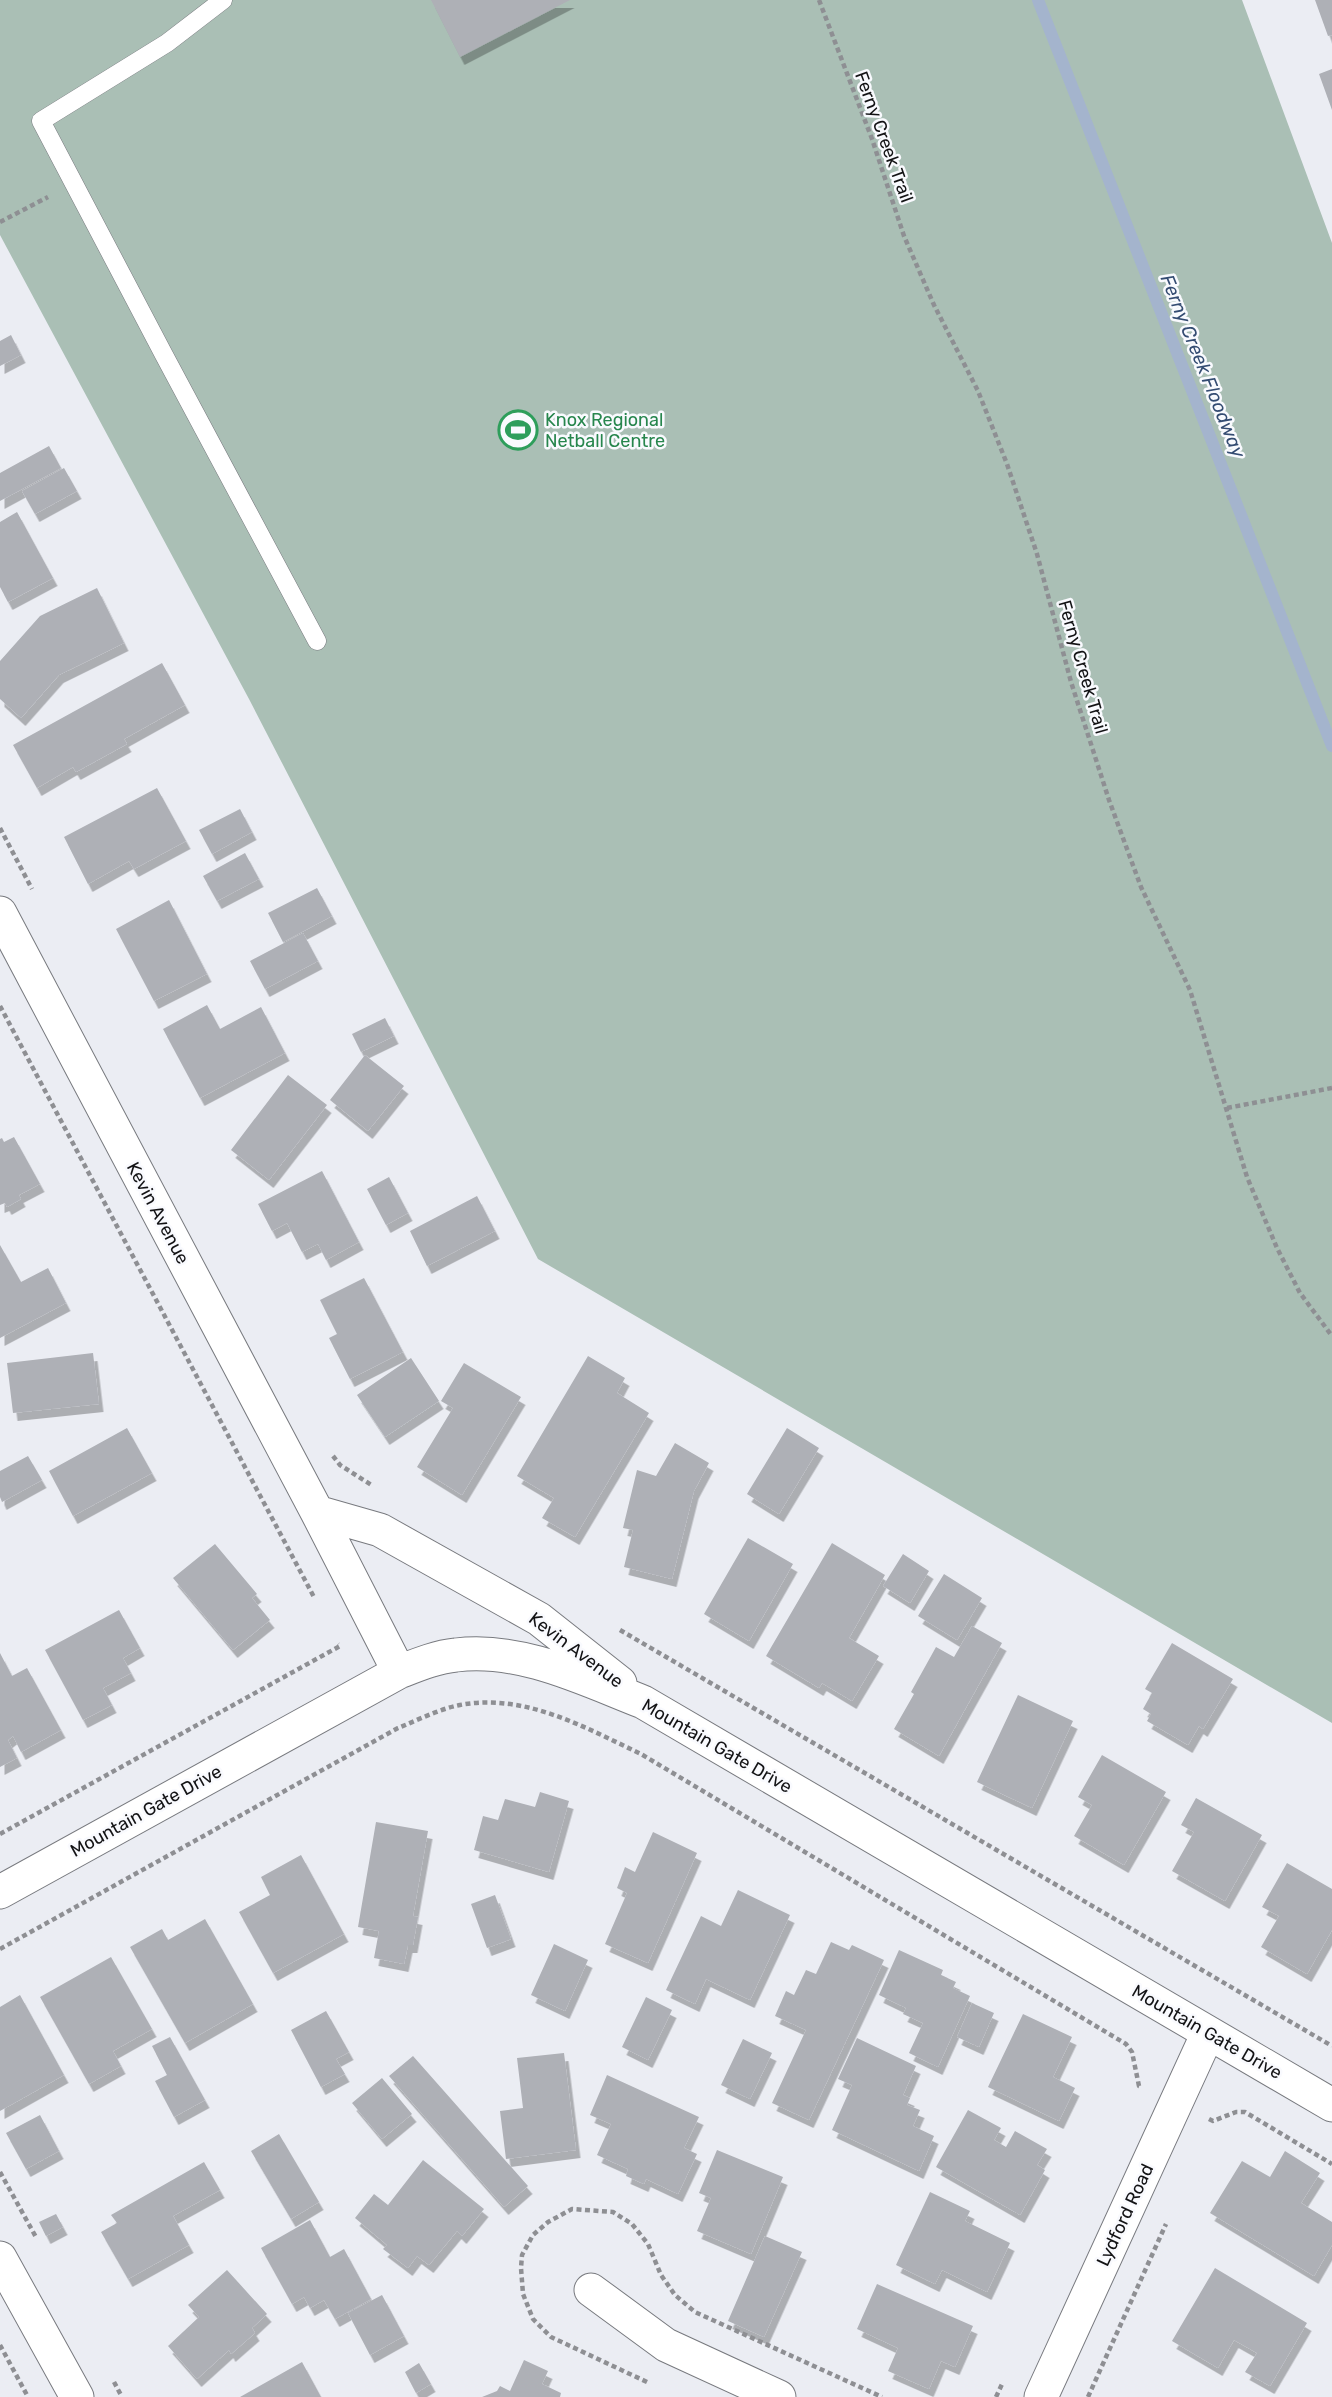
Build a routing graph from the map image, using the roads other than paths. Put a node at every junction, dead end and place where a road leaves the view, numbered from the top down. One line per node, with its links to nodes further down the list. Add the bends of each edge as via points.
1 (223, 0): 2 (lane, via 167,43 41,121)
2 (317, 641)
3 (0, 913): 4 (street, Kevin Avenue)
4 (317, 1513): 5 (street, Kevin Avenue); 6 (street, Kevin Avenue, via 380,1530 539,1619)
5 (398, 1672): 6 (street, Mountain Gate Drive, via 455,1655 492,1654 525,1659); 7 (street, Mountain Gate Drive)
6 (643, 1702): 8 (street, Mountain Gate Drive)
7 (0, 1892)
8 (1208, 2033): 9 (street, Mountain Gate Drive); 14 (street, Lydford Road)
9 (1332, 2105)
10 (0, 2258): 12 (street)
11 (591, 2290): 13 (street, via 666,2345)
12 (76, 2397)
13 (779, 2397)
14 (1041, 2397)

